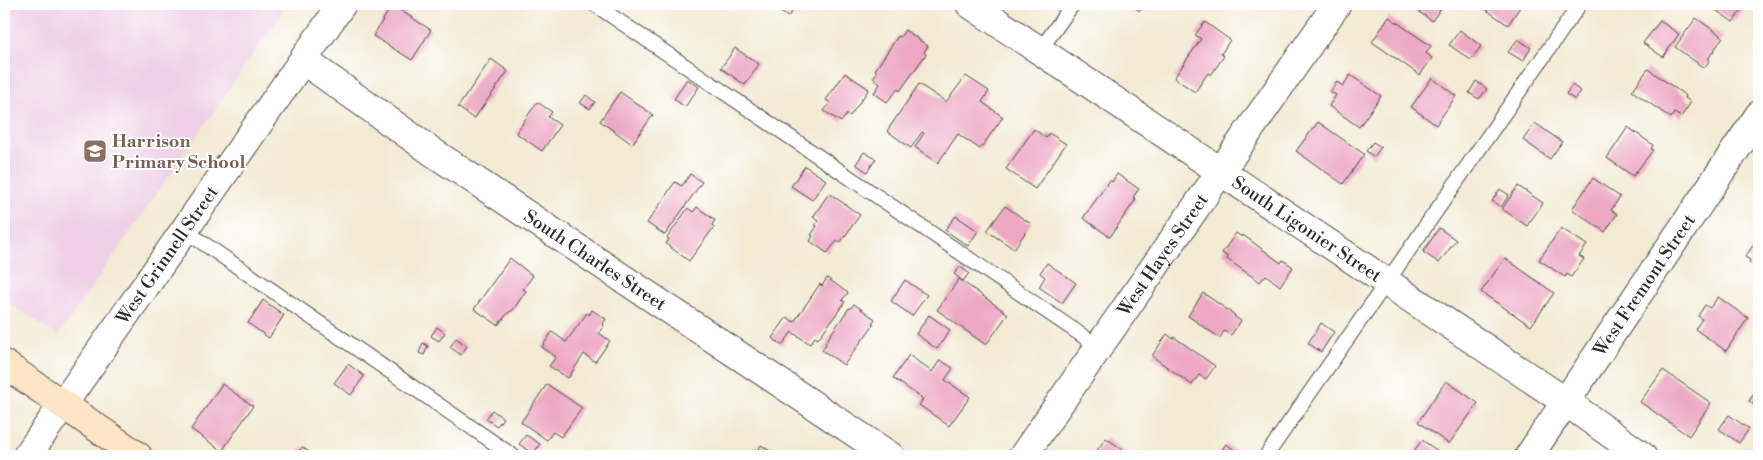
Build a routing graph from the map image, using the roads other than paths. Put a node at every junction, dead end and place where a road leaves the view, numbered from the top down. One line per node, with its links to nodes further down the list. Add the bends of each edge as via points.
1 (342, 4): 8 (street, West Grinnell Street)
2 (594, 4): 13 (lane)
3 (970, 4): 7 (street, South Ligonier Street)
4 (1073, 4): 7 (lane)
5 (1337, 4): 10 (street, West Hayes Street)
6 (1580, 4): 12 (lane)
7 (1040, 50): 10 (street, South Ligonier Street)
8 (304, 60): 11 (street, West Grinnell Street); 20 (street, South Charles Street, via 434,153)
9 (1759, 115): 15 (street, West Fremont Street)
10 (1221, 170): 12 (street, South Ligonier Street); 13 (street, West Hayes Street)
11 (184, 230): 16 (street, West Grinnell Street); 19 (lane)
12 (1387, 282): 15 (street, South Ligonier Street); 22 (lane)
13 (1099, 347): 21 (street, West Hayes Street)
14 (4, 364): 16 (street)
15 (1566, 402): 23 (street, West Fremont Street); 24 (street, South Ligonier Street)
16 (62, 404): 17 (street, West Grinnell Street); 18 (street)
17 (27, 456)
18 (138, 456)
19 (513, 456)
20 (890, 456)
21 (1023, 456)
22 (1266, 456)
23 (1529, 456)
24 (1642, 456)

